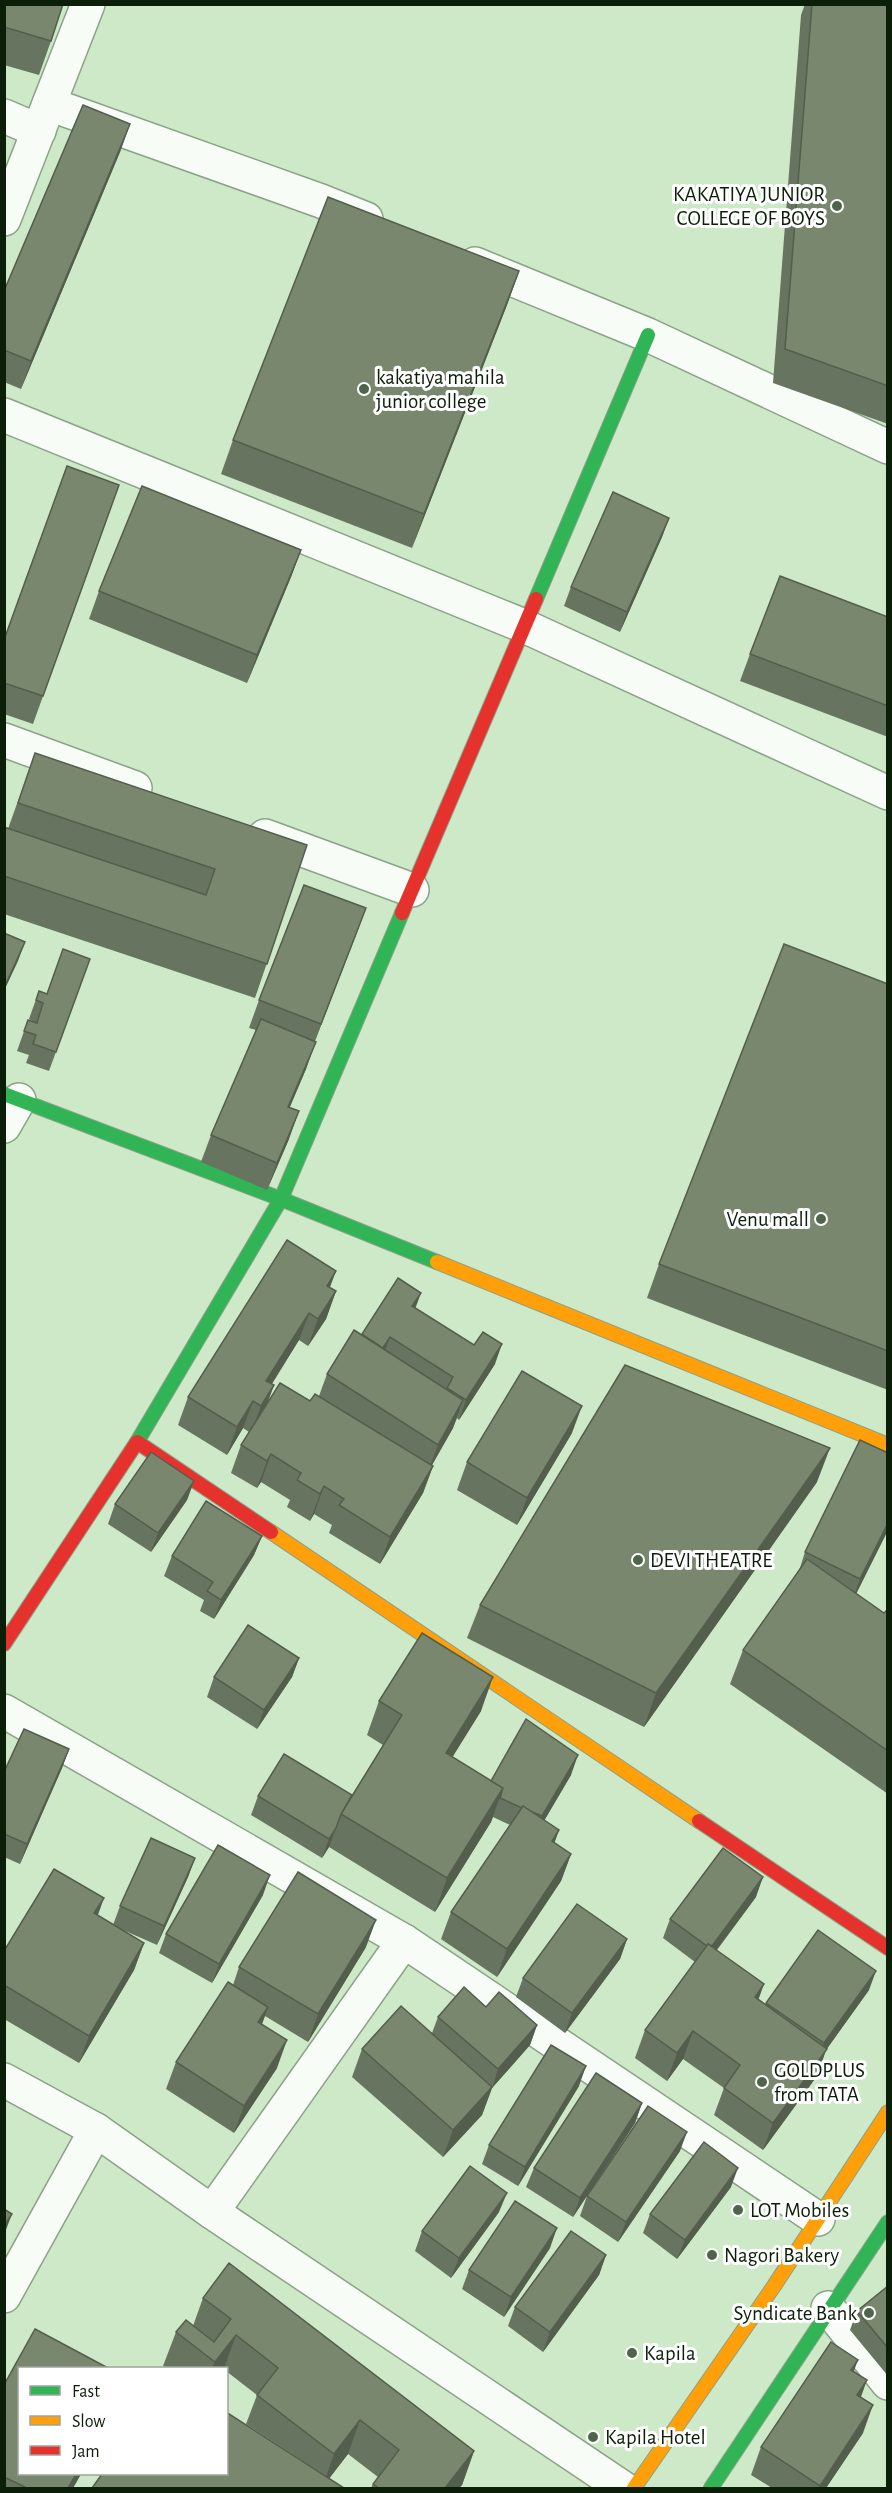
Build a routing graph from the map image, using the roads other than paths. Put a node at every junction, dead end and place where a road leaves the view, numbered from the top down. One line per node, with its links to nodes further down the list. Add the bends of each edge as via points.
1 (88, 4): 3 (street)
2 (4, 116): 3 (street)
3 (44, 117): 4 (street); 5 (street, via 321,201)
4 (4, 219)
5 (398, 232)
6 (452, 254): 7 (street)
7 (648, 335): 9 (street); 10 (street)
8 (4, 415): 10 (street)
9 (888, 447)
10 (524, 626): 12 (street); 15 (street)
11 (4, 740): 13 (street)
12 (888, 793)
13 (159, 796)
14 (236, 825): 15 (street)
15 (412, 890): 17 (street)
16 (9, 1106): 17 (street)
17 (281, 1199): 18 (street); 19 (street)
18 (137, 1442): 20 (street); 23 (street)
19 (888, 1445)
20 (4, 1644)
21 (4, 1711): 22 (street)
22 (404, 1941): 27 (street); 28 (street)
23 (888, 1948)
24 (4, 2080): 26 (street)
25 (888, 2112): 28 (street)
26 (96, 2130): 27 (street); 30 (street)
27 (212, 2212): 33 (street)
28 (818, 2219): 34 (street)
29 (888, 2222): 31 (street)
30 (4, 2296)
31 (828, 2308): 32 (street); 35 (street)
32 (888, 2383)
33 (623, 2488)
34 (634, 2488)
35 (711, 2488)

